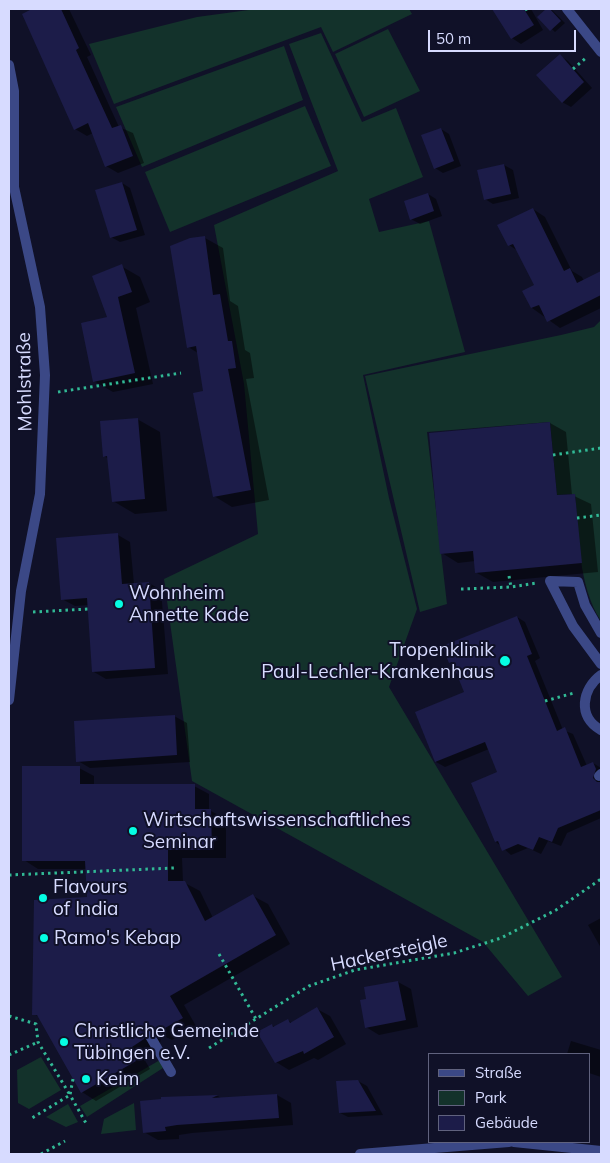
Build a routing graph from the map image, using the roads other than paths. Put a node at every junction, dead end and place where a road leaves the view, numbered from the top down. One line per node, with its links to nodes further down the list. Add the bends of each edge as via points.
1 (567, 9): 2 (street)
2 (601, 52)
3 (9, 65): 7 (street, Mohlstraße, via 14,91 14,187 40,307 45,394 40,494 21,591)
4 (601, 633): 5 (street, via 585,605 578,582 550,581 573,626)
5 (601, 664)
6 (601, 675): 8 (street, via 592,681 584,702 591,722)
7 (9, 700)
8 (601, 730)
9 (150, 1036): 10 (street)
10 (171, 1072)
11 (497, 1143): 14 (street)
12 (525, 1143): 13 (street)
13 (601, 1150)
14 (360, 1154)

